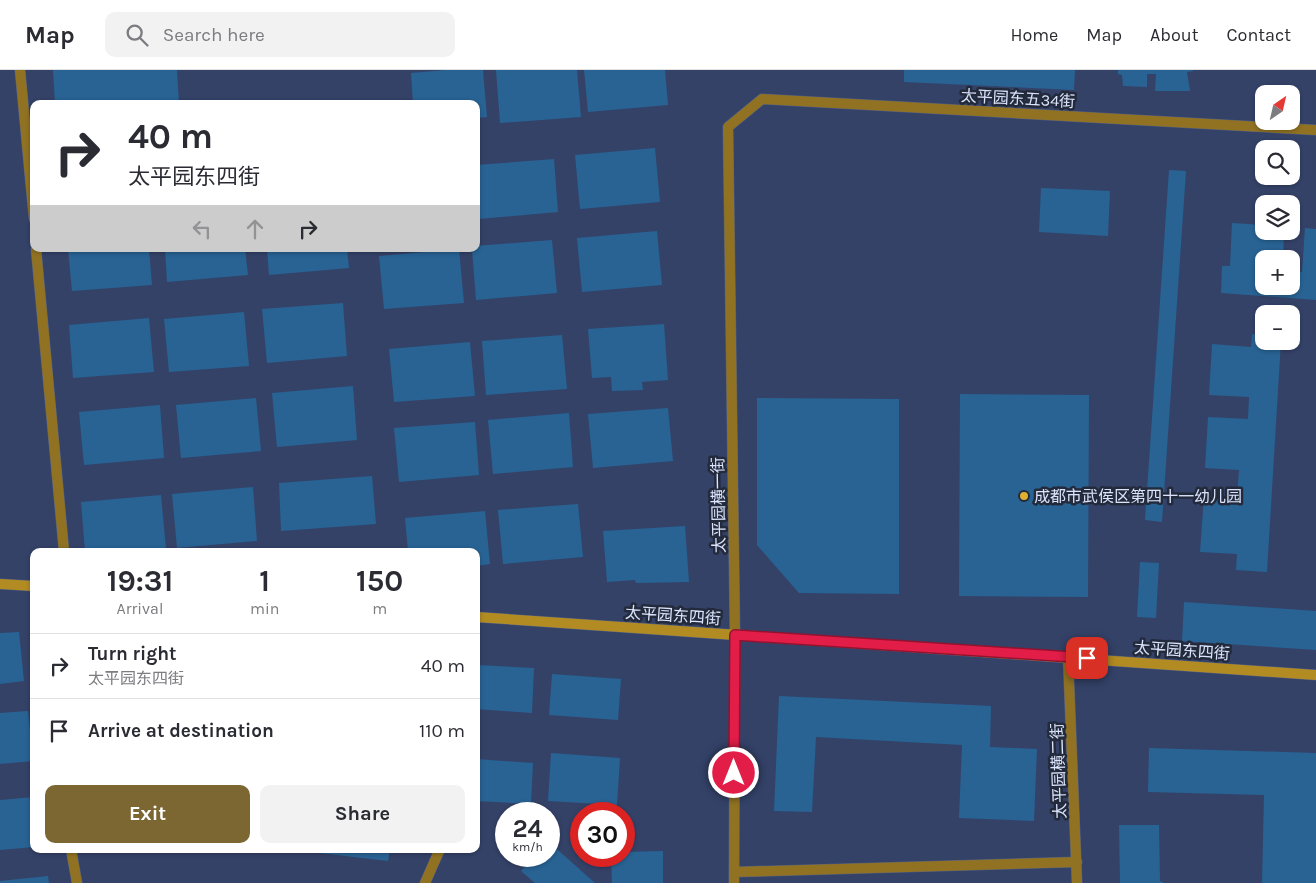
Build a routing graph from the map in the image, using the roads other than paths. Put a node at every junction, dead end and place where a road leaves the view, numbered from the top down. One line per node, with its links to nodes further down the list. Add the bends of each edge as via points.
1 (20, 70): 4 (street)
2 (728, 127): 3 (street, 太平园东五34街, via 762,99); 10 (street, 太平园横一街)
3 (1316, 130)
4 (30, 176)
5 (36, 252): 6 (street)
6 (64, 548)
7 (0, 584): 8 (street)
8 (30, 586)
9 (480, 617): 10 (street, 太平园东四街)
10 (735, 635): 11 (street, 太平园东四街); 16 (street, 太平园横一街)
11 (1068, 657): 12 (street, 太平园东四街); 15 (street, 太平园横二街)
12 (1316, 675)
13 (72, 853): 17 (street)
14 (438, 853): 18 (street)
15 (1076, 862): 16 (street); 20 (street, 太平园横二街)
16 (734, 872): 19 (street, 太平园横一街)
17 (77, 883)
18 (425, 883)
19 (734, 883)
20 (1078, 883)

